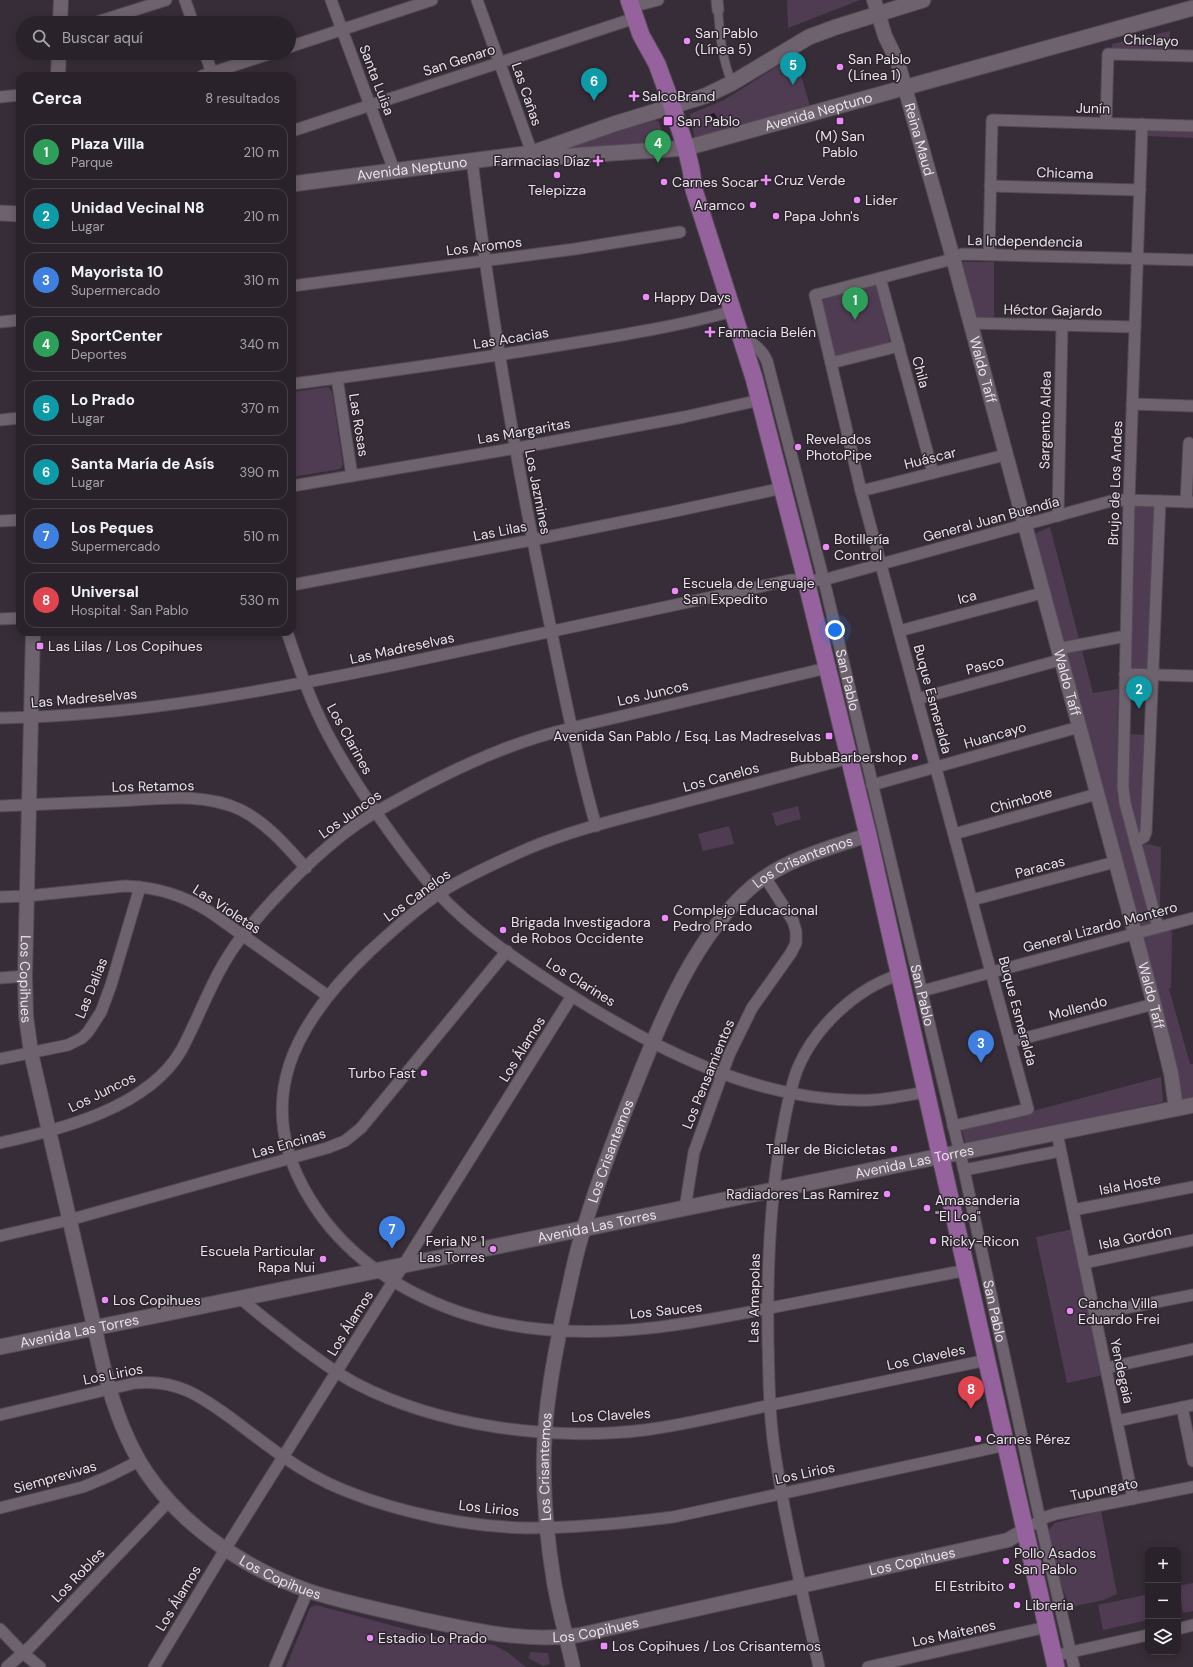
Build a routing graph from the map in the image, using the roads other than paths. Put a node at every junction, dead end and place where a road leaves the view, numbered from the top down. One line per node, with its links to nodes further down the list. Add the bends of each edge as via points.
1 (61, 0): 14 (street)
2 (166, 0): 15 (street)
3 (185, 0): 16 (street)
4 (331, 0): 17 (street, Santa Luisa)
5 (432, 0): 17 (street)
6 (477, 0): 23 (street, Las Cañas)
7 (658, 0): 12 (street, San Genaro)
8 (922, 0): 9 (main road, Avenida Neptuno)
9 (901, 3): 11 (main road, Avenida Neptuno)
10 (718, 5): 27 (street, via 722,49)
11 (876, 7): 27 (main road, Avenida Neptuno, via 810,37); 28 (street, Reina Maud)
12 (632, 8): 23 (street, San Genaro); 32 (main road, San Pablo, via 647,64)
13 (1193, 8): 28 (main road, Avenida Neptuno)
14 (60, 16)
15 (116, 16)
16 (191, 16)
17 (342, 30): 18 (street); 31 (street, Santa Luisa)
18 (296, 45)
19 (1193, 56): 33 (street, Chiclayo, via 1108,54)
20 (59, 60): 24 (street)
21 (206, 60): 25 (street)
22 (252, 60): 26 (street)
23 (500, 62): 31 (street, San Genaro); 38 (street, Las Cañas)
24 (58, 72)
25 (208, 72)
26 (218, 72)
27 (732, 83): 32 (main road, Avenida Neptuno, via 705,96)
28 (905, 88): 37 (main road, Avenida Neptuno); 46 (street, Reina Maud)
29 (16, 95): 30 (street)
30 (0, 97)
31 (371, 105): 36 (street, San Genaro); 40 (street, Santa Luisa)
32 (666, 107): 37 (main road, San Pablo); 38 (main road, Avenida Neptuno)
33 (1106, 123): 34 (street, Junín); 42 (street, Junín, via 992,120)
34 (1142, 124): 35 (street, Junín); 43 (street, Brujo de Los Andes)
35 (1193, 126)
36 (296, 130)
37 (680, 149): 38 (main road, Avenida Neptuno, via 554,157); 53 (main road, San Pablo, via 683,171 694,190)
38 (532, 153): 39 (main road, Avenida Neptuno)
39 (472, 160): 40 (main road, Avenida Neptuno); 48 (street, Los Jazmines)
40 (394, 170): 41 (main road, Avenida Neptuno)
41 (296, 183)
42 (990, 186): 43 (street, Chicama); 45 (street)
43 (1140, 190): 47 (street, Brujo de Los Andes)
44 (680, 232): 48 (street, Los Aromos)
45 (989, 254): 46 (street, La Independencia, via 962,254); 47 (street, La Independencia)
46 (953, 258): 50 (street, La Independencia); 56 (street, Waldo Taff)
47 (1137, 259): 49 (street, La Independencia); 58 (street, Brujo de Los Andes)
48 (486, 260): 51 (street, Los Aromos); 61 (street, Los Jazmines)
49 (1193, 260)
50 (880, 278): 52 (street, La Independencia); 60 (street, Chila)
51 (296, 285)
52 (815, 295): 62 (street, Buque Esmeralda)
53 (733, 311): 59 (main road, San Pablo); 61 (street, Las Acacias, via 644,331)
54 (16, 320): 55 (street)
55 (0, 322)
56 (970, 323): 57 (street, Héctor Gajardo); 72 (street, Waldo Taff)
57 (1062, 325): 58 (street, Héctor Gajardo); 81 (street, Sargento Aldea)
58 (1135, 327): 66 (street, Brujo de Los Andes)
59 (742, 336): 65 (main road, San Pablo); 88 (street, San Pablo, via 758,348 767,361)
60 (898, 346): 62 (street); 73 (street, Chila)
61 (500, 355): 63 (street, Las Acacias); 71 (street, Los Jazmines)
62 (831, 363): 77 (street, Buque Esmeralda)
63 (337, 378): 64 (street, Las Acacias); 74 (street, Las Rosas)
64 (296, 383)
65 (760, 400): 71 (street, Las Margaritas, via 691,416); 76 (main road, San Pablo)
66 (1132, 404): 67 (street); 78 (street, Brujo de Los Andes)
67 (1193, 406)
68 (16, 418): 69 (street)
69 (0, 420)
70 (1189, 443): 80 (street, General Juan Buendía)
71 (515, 448): 74 (street, Las Margaritas); 85 (street, Los Jazmines)
72 (1005, 455): 73 (street, Huáscar); 84 (street, Waldo Taff)
73 (933, 473): 77 (street, Huáscar)
74 (352, 476): 75 (street, Las Margaritas)
75 (296, 485)
76 (783, 488): 85 (street, Las Lilas); 87 (main road, San Pablo)
77 (862, 491): 86 (street, Buque Esmeralda)
78 (1129, 500): 79 (street, General Juan Buendía); 81 (street, General Juan Buendía, via 1111,501); 97 (street, Brujo de Los Andes)
79 (1160, 501): 80 (street, General Juan Buendía); 101 (street)
80 (1190, 502)
81 (1058, 516): 84 (street, General Juan Buendía)
82 (16, 520): 83 (street)
83 (0, 521)
84 (1024, 525): 86 (street, General Juan Buendía); 90 (street, Waldo Taff)
85 (532, 540): 89 (street, Las Lilas); 94 (street, Los Jazmines)
86 (881, 565): 88 (street, General Juan Buendía); 93 (street, Buque Esmeralda)
87 (806, 580): 88 (street, General Juan Buendía); 94 (street, Las Madreselvas, via 791,580); 99 (main road, San Pablo)
88 (824, 580): 111 (street, San Pablo)
89 (296, 584)
90 (1042, 592): 93 (street, Ica); 98 (street, Waldo Taff)
91 (16, 618): 92 (street)
92 (0, 619)
93 (899, 631): 104 (street, Buque Esmeralda)
94 (551, 632): 103 (street, Las Madreselvas); 108 (street, Los Jazmines)
95 (33, 636): 106 (street, Los Copihues)
96 (288, 636): 103 (street, Los Clarines)
97 (1126, 636): 98 (street, Pasco); 100 (street, Brujo de Los Andes)
98 (1059, 654): 104 (street, Pasco); 107 (street, Waldo Taff)
99 (827, 668): 108 (street, Los Juncos); 109 (main road, San Pablo)
100 (1125, 674): 101 (street); 119 (street, Brujo de Los Andes, via 1123,787)
101 (1153, 675): 102 (street); 119 (street, via 1146,832 1144,837)
102 (1193, 676)
103 (305, 683): 106 (street, Las Madreselvas, via 160,705); 115 (street, Los Clarines, via 318,715 340,756)
104 (917, 699): 110 (street, Buque Esmeralda)
105 (0, 718): 106 (street, Las Madreselvas)
106 (31, 718): 113 (street, Los Copihues)
107 (1079, 727): 110 (street, Huancayo); 112 (street, Waldo Taff)
108 (570, 728): 115 (street, Los Juncos, via 477,759); 116 (street, Los Jazmines)
109 (849, 758): 116 (street, Los Canelos); 118 (main road, San Pablo)
110 (936, 767): 111 (street, Huancayo); 117 (street, Buque Esmeralda)
111 (872, 784): 137 (street, San Pablo)
112 (1097, 794): 117 (street, Chimbote); 120 (street, Waldo Taff)
113 (29, 805): 114 (street, Los Retamos); 121 (street, Los Retamos, via 176,798 218,803 248,814 280,840); 125 (street, Los Copihues)
114 (0, 806)
115 (376, 812): 121 (street, Los Juncos, via 341,836); 124 (street, Los Clarines)
116 (596, 826): 124 (street, Los Canelos, via 525,850)
117 (954, 834): 127 (street, Buque Esmeralda)
118 (868, 835): 122 (street, Los Crisantemos, via 796,861); 134 (main road, San Pablo)
119 (1135, 842): 129 (street, Brujo de Los Andes)
120 (1115, 862): 127 (street, Paracas); 130 (street, Waldo Taff)
121 (306, 868): 131 (street, Los Juncos)
122 (765, 877): 141 (street, Los Crisantemos, via 732,907 706,942 684,976); 145 (street, Los Pensamientos, via 793,921 796,943 745,1020)
123 (140, 887): 125 (street, Las Violetas, via 125,886); 131 (street, Las Violetas, via 167,892 189,900); 143 (street, Las Dalias, via 111,985 94,1026 76,1042)
124 (439, 894): 132 (street, Los Clarines, via 473,926); 138 (street, Los Canelos, via 379,943)
125 (27, 896): 126 (street, Las Violetas); 135 (street, Los Copihues)
126 (0, 897)
127 (972, 900): 133 (street, Buque Esmeralda)
128 (1193, 918): 129 (street, General Lizardo Montero)
129 (1158, 927): 130 (street, General Lizardo Montero)
130 (1134, 933): 133 (street, General Lizardo Montero); 140 (street, Waldo Taff)
131 (242, 936): 138 (street, Las Violetas); 151 (street, Los Juncos, via 214,982 182,1049 165,1072 144,1089 117,1105)
132 (507, 951): 139 (street, Los Clarines); 157 (street, Las Encinas, via 356,1133 336,1145)
133 (991, 972): 137 (street, General Lizardo Montero); 142 (street, Buque Esmeralda)
134 (899, 975): 146 (street, Las Amapolas, via 882,981 858,996 823,1026 803,1058); 147 (main road, San Pablo)
135 (25, 976): 136 (street); 143 (street, Los Copihues, via 26,1016)
136 (0, 978)
137 (922, 991): 150 (street, San Pablo)
138 (328, 996): 157 (street, Los Canelos, via 303,1032 286,1076 282,1122)
139 (572, 996): 141 (street, Los Clarines); 168 (street, Los Álamos)
140 (1154, 1004): 142 (street, Mollendo); 149 (street, Waldo Taff, via 1171,1073)
141 (652, 1042): 145 (street, Los Clarines); 164 (street, Los Crisantemos, via 609,1153)
142 (1010, 1042): 150 (street, Buque Esmeralda, via 1028,1109)
143 (31, 1053): 144 (street, Las Dalias); 151 (street, Los Copihues)
144 (0, 1058)
145 (723, 1073): 146 (street, Los Clarines); 161 (street, Los Pensamientos, via 694,1152)
146 (790, 1092): 147 (street, Los Clarines, via 829,1098 871,1100); 160 (street, Las Amapolas)
147 (926, 1092): 156 (main road, San Pablo)
148 (1193, 1105): 149 (main road, Avenida Las Torres)
149 (1176, 1108): 152 (main road, Avenida Las Torres)
150 (953, 1126): 155 (street, San Pablo)
151 (49, 1132): 153 (street, Los Juncos); 163 (street, Los Copihues)
152 (1057, 1133): 154 (street, Yendegaia); 155 (main road, Avenida Las Torres)
153 (0, 1143)
154 (1060, 1151): 158 (street, Avenida Las Torres); 162 (street, Yendegaia)
155 (960, 1152): 156 (main road, Avenida Las Torres); 158 (street, San Pablo)
156 (941, 1156): 160 (main road, Avenida Las Torres); 169 (main road, San Pablo)
157 (289, 1159): 163 (street, Las Encinas); 170 (street, Los Canelos, via 310,1200 330,1228 355,1254)
158 (964, 1170): 198 (street, San Pablo)
159 (1193, 1187): 162 (street, Isla Hoste)
160 (773, 1190): 161 (main road, Avenida Las Torres); 174 (street, Las Amapolas)
161 (685, 1208): 164 (main road, Avenida Las Torres)
162 (1073, 1210): 167 (street, Yendegaia)
163 (69, 1220): 165 (street, Las Encinas); 176 (street, Los Copihues)
164 (584, 1228): 168 (main road, Avenida Las Torres); 177 (street, Los Crisantemos)
165 (0, 1236)
166 (1193, 1240): 167 (street, Isla Gordon)
167 (1084, 1263): 175 (street, Yendegaia)
168 (404, 1265): 170 (main road, Avenida Las Torres); 171 (street, Los Álamos)
169 (967, 1270): 174 (street, Los Sauces); 180 (main road, San Pablo)
170 (377, 1271): 171 (street, Los Sauces); 173 (main road, Avenida Las Torres)
171 (393, 1282): 177 (street, Los Sauces, via 470,1315 507,1325); 182 (street, Los Álamos)
172 (1193, 1295): 175 (street)
173 (240, 1298): 176 (main road, Avenida Las Torres); 182 (street, Los Claveles, via 260,1316)
174 (768, 1309): 177 (street, Los Sauces, via 674,1326); 184 (street, Las Amapolas)
175 (1094, 1314): 181 (street, Yendegaia)
176 (95, 1328): 178 (main road, Avenida Las Torres); 183 (street, Los Copihues)
177 (559, 1331): 188 (street, Los Crisantemos, via 548,1393)
178 (0, 1347)
179 (1193, 1349): 181 (street)
180 (987, 1360): 184 (street, Los Claveles); 189 (main road, San Pablo)
181 (1106, 1368): 187 (street, Yendegaia)
182 (336, 1372): 188 (street, Los Claveles, via 373,1392 418,1409 471,1422); 190 (street, Los Álamos)
183 (109, 1388): 186 (street, Los Lirios); 190 (street, Los Lirios, via 145,1382 180,1387 206,1400); 191 (street, Los Copihues, via 123,1428)
184 (769, 1405): 188 (street, Los Claveles, via 645,1430 600,1433); 194 (street, Las Amapolas)
185 (1188, 1406): 187 (street); 192 (street)
186 (0, 1415)
187 (1117, 1421): 195 (street, Yendegaia)
188 (545, 1431): 199 (street, Los Crisantemos)
189 (1006, 1446): 194 (street, Los Lirios); 200 (main road, San Pablo)
190 (283, 1457): 199 (street, Los Lirios, via 329,1484 389,1505 486,1525); 201 (street, Los Álamos)
191 (139, 1461): 196 (street, Los Copihues); 197 (street, Siemprevivas, via 83,1487)
192 (1193, 1461)
193 (1193, 1487): 195 (street, Tupungato)
194 (782, 1494): 199 (street, Los Lirios, via 673,1517); 202 (street, Las Amapolas)
195 (1133, 1499): 198 (street, Tupungato, via 1055,1514)
196 (169, 1501): 201 (street, Los Copihues, via 196,1526); 211 (street, Los Robles)
197 (0, 1508)
198 (1040, 1520): 200 (street, Tupungato); 210 (street, San Pablo)
199 (547, 1527): 209 (street, Los Crisantemos)
200 (1025, 1530): 202 (street, Los Copihues, via 1008,1540); 205 (main road, San Pablo)
201 (226, 1548): 203 (street, Los Copihues, via 267,1573); 215 (street, Los Álamos)
202 (801, 1586): 209 (street, Los Copihues); 218 (street, Las Amapolas)
203 (308, 1590): 209 (street, Los Copihues, via 377,1609 462,1627 522,1636); 216 (street)
204 (1193, 1625): 206 (street)
205 (1047, 1627): 212 (main road, San Pablo); 219 (street, Los Maitenes)
206 (1181, 1628)
207 (0, 1629): 211 (street)
208 (1145, 1636): 210 (street)
209 (566, 1637): 217 (street, Los Crisantemos)
210 (1071, 1652): 212 (street); 220 (street, San Pablo)
211 (23, 1653): 213 (street, Los Robles); 214 (street)
212 (1054, 1661)
213 (7, 1667)
214 (40, 1667)
215 (154, 1667)
216 (275, 1667)
217 (573, 1667)
218 (818, 1667)
219 (868, 1667)
220 (1074, 1667)

